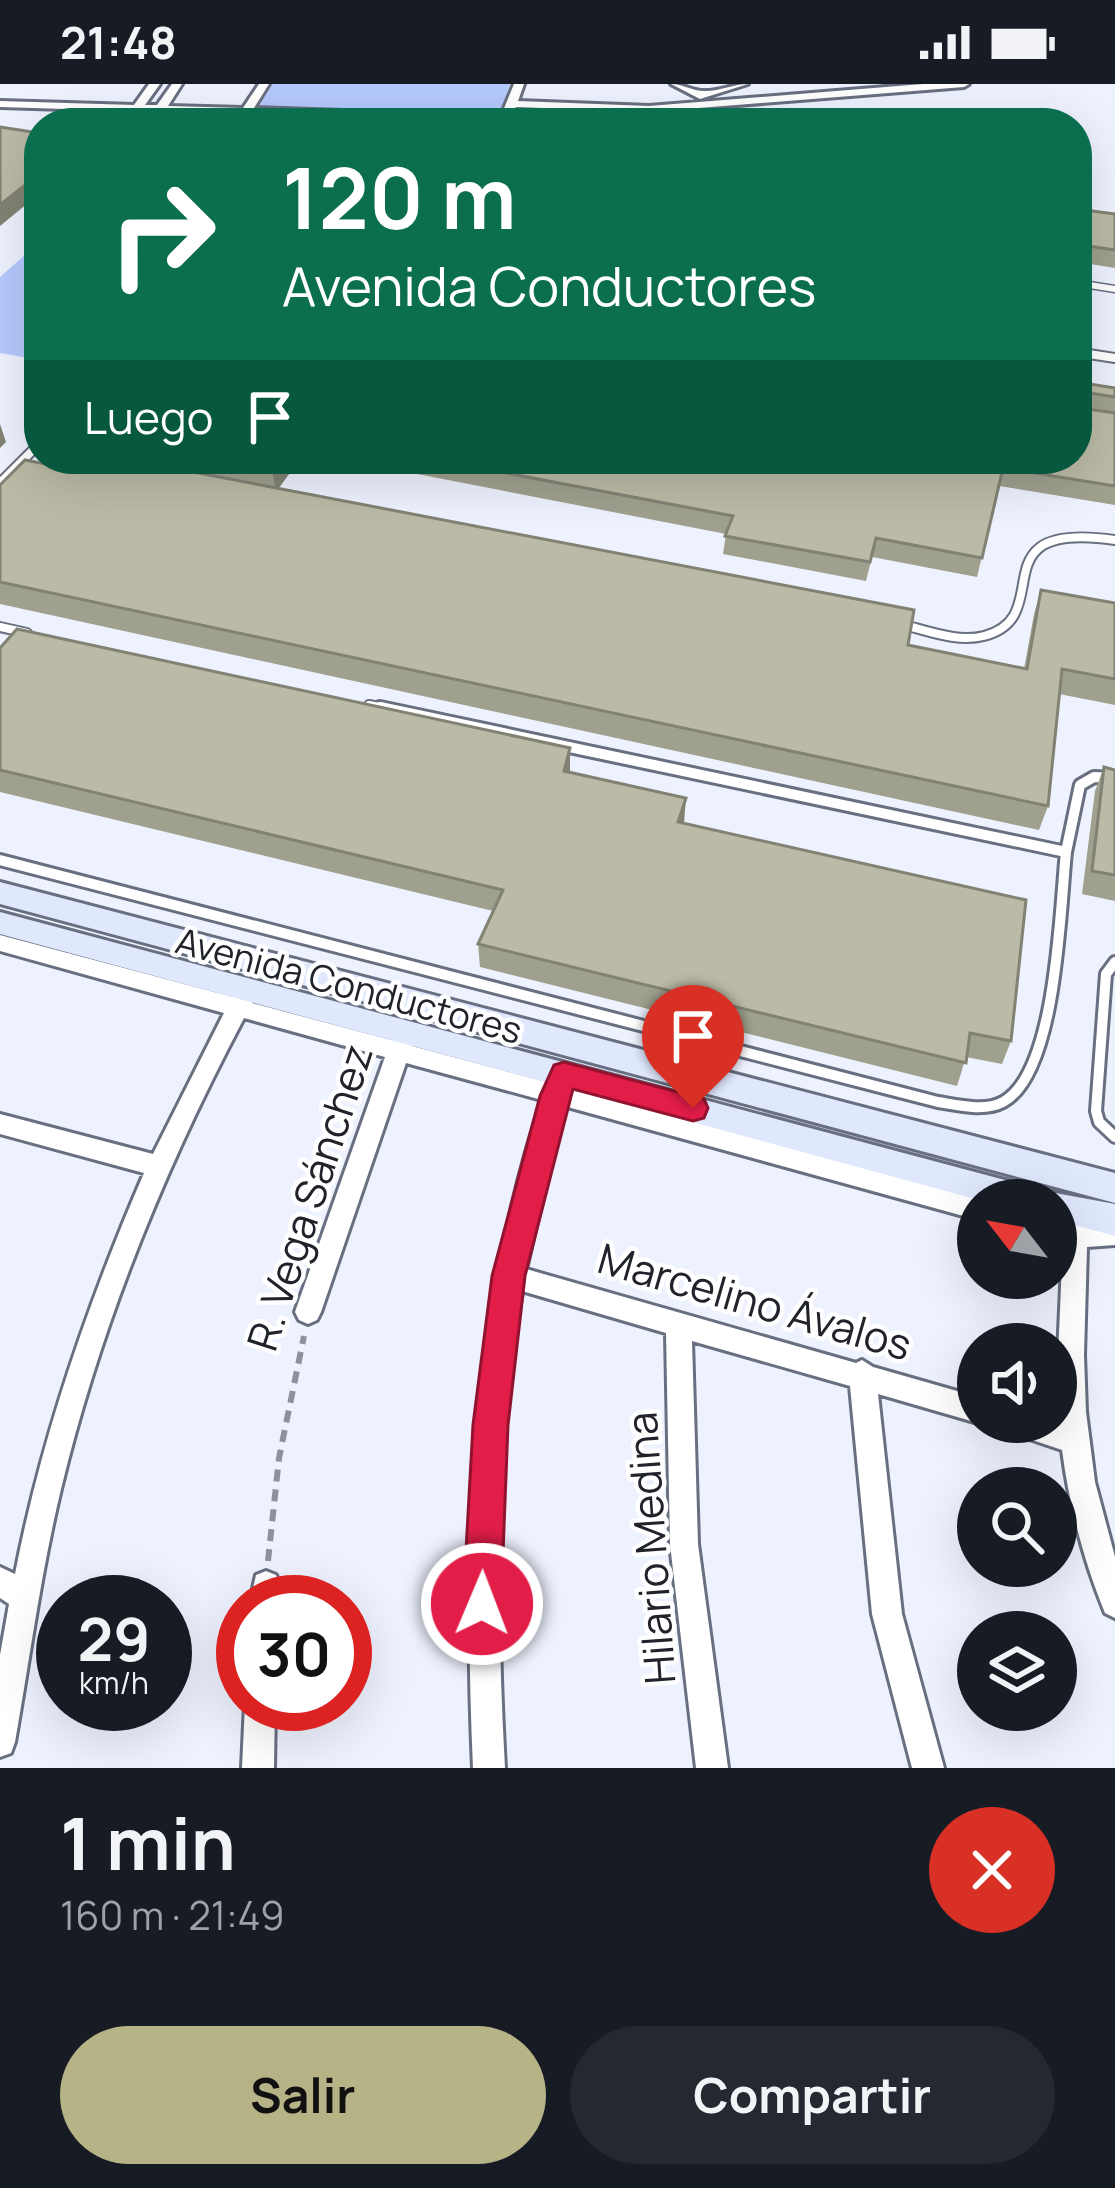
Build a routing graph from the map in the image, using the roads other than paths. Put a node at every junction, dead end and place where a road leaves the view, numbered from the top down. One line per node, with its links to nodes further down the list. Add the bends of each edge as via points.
1 (155, 84): 10 (street)
2 (518, 84): 9 (street)
3 (676, 84): 7 (street)
4 (743, 84): 7 (street)
5 (964, 84): 6 (street)
6 (865, 88): 12 (street); 13 (street)
7 (703, 95): 12 (street)
8 (0, 104): 10 (street)
9 (512, 104): 11 (street); 12 (street)
10 (137, 108)
11 (509, 108)
12 (665, 108)
13 (842, 108)
14 (24, 462): 15 (lane)
15 (0, 483)
16 (1115, 540): 17 (lane, via 1043,541 1012,620 992,634 965,637)
17 (896, 623)
18 (0, 627): 19 (lane)
19 (31, 634)
20 (353, 702): 22 (lane)
21 (1115, 778): 22 (lane, via 1079,785)
22 (1066, 852): 23 (lane, via 1034,1068 1005,1102 987,1106 938,1102)
23 (0, 860)
24 (0, 893): 35 (main road, Avenida Conductores)
25 (0, 923): 28 (main road, Avenida Conductores)
26 (0, 943): 28 (street)
27 (1115, 962): 32 (lane, via 1106,974 1096,1111)
28 (244, 998): 29 (main road, Avenida Conductores); 33 (street)
29 (402, 1042): 30 (main road, Avenida Conductores); 42 (street, R. Vega Sánchez)
30 (560, 1085): 34 (main road, Avenida Conductores); 36 (street); 41 (street)
31 (1, 1126): 33 (street)
32 (1115, 1137)
33 (157, 1166): 47 (street)
34 (957, 1181)
35 (1115, 1188)
36 (957, 1203)
37 (1077, 1220): 38 (main road)
38 (1115, 1220)
39 (1077, 1223): 40 (street)
40 (1115, 1234)
41 (509, 1276): 43 (street, Marcelino Ávalos); 52 (street, via 484,1524)
42 (308, 1312)
43 (679, 1322): 44 (street, Marcelino Ávalos); 53 (street, Hilario Medina, via 684,1544)
44 (862, 1373): 45 (street, Marcelino Ávalos); 54 (street, via 887,1614)
45 (957, 1403)
46 (1075, 1443): 48 (street)
47 (13, 1589): 50 (street)
48 (1115, 1603)
49 (259, 1731): 51 (street)
50 (0, 1742)
51 (257, 1768)
52 (489, 1768)
53 (712, 1768)
54 (928, 1768)

